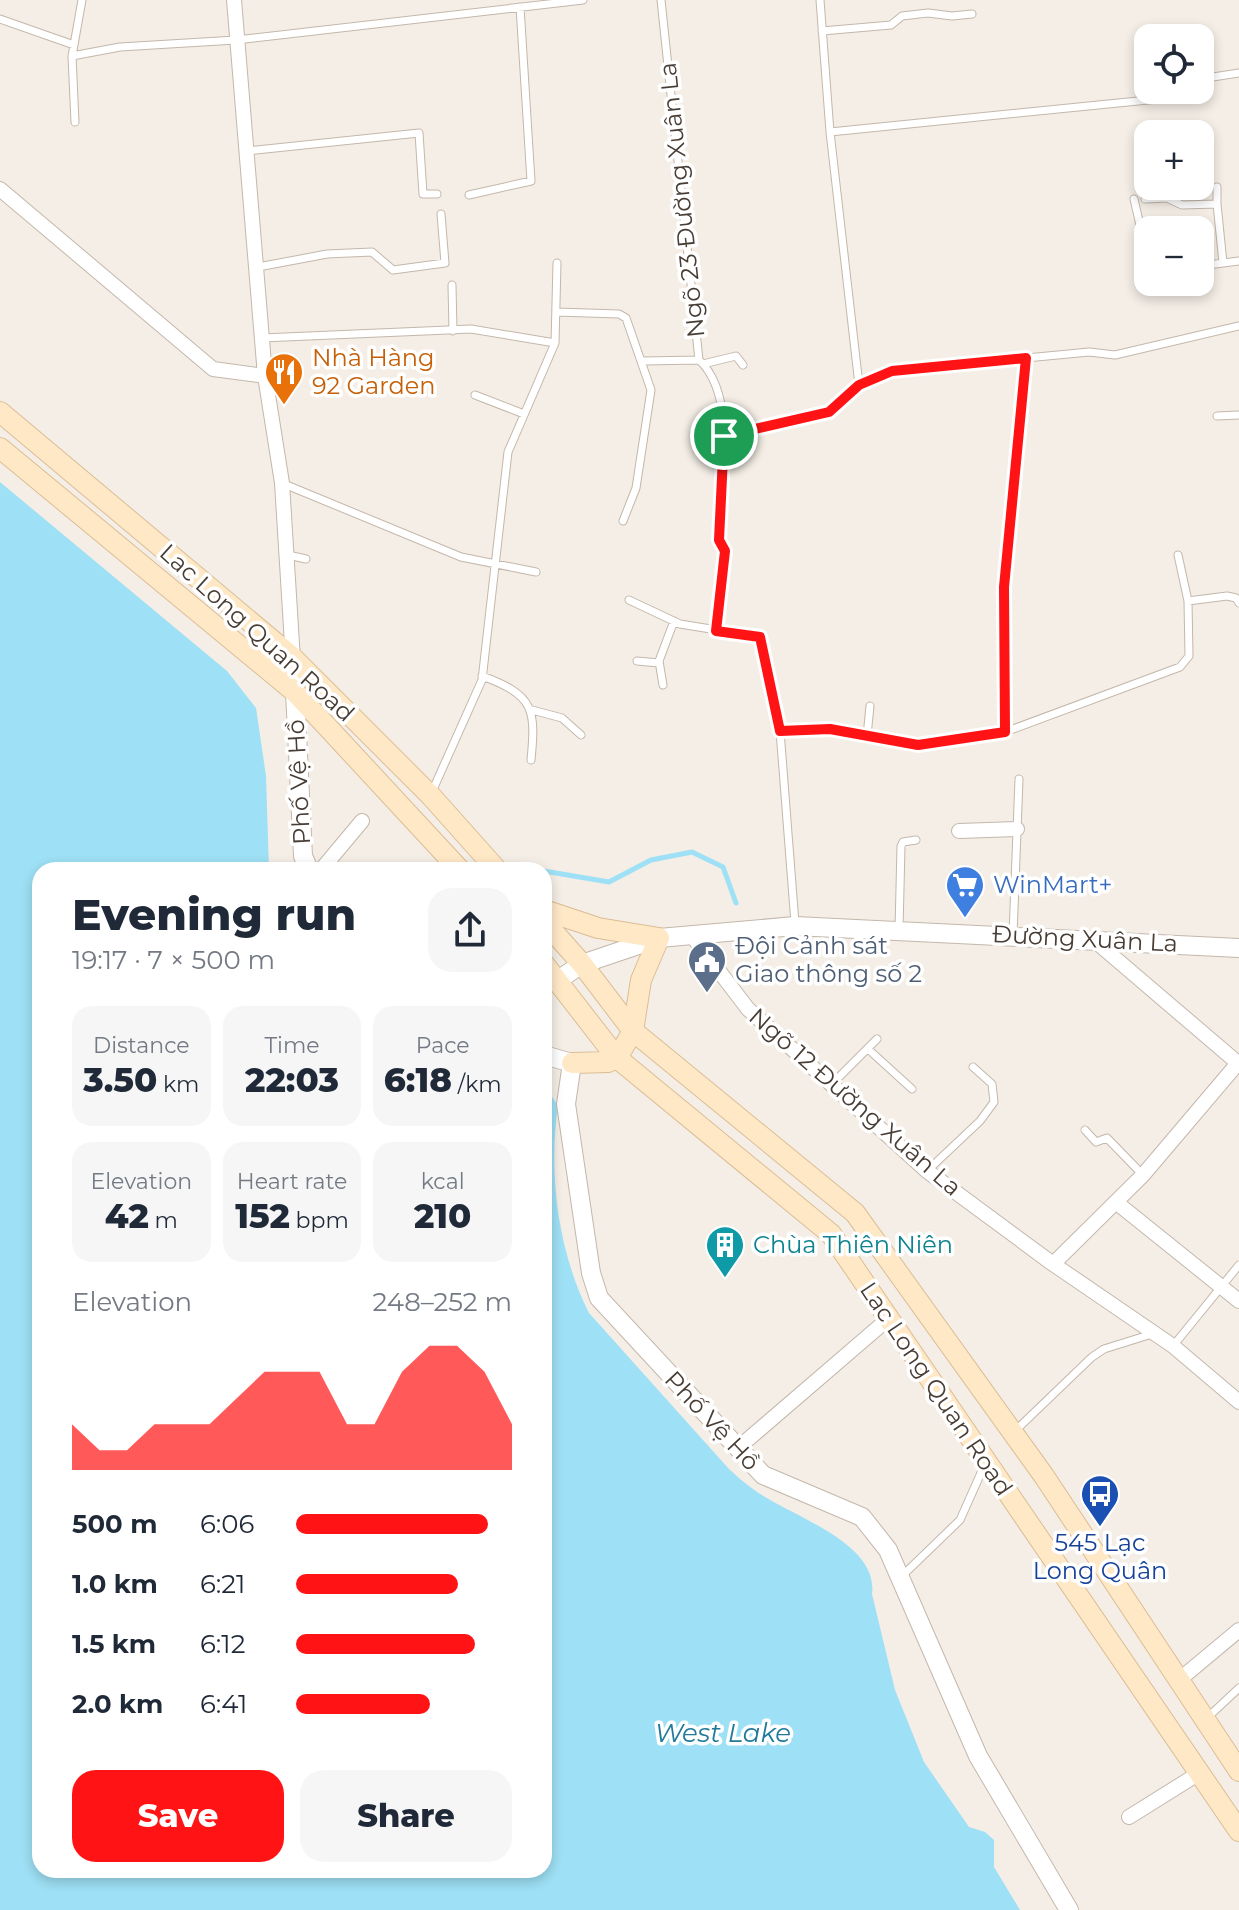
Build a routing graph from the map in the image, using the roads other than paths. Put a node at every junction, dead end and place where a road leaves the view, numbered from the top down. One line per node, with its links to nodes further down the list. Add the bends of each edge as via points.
1 (82, 0): 11 (lane)
2 (234, 0): 10 (street)
3 (583, 0): 6 (lane)
4 (661, 0): 39 (lane, Ngõ 23 Đường Xuân La)
5 (820, 0): 9 (lane)
6 (520, 7): 10 (lane); 22 (lane, via 531,181)
7 (972, 14): 9 (lane, via 928,13 902,16 891,25)
8 (0, 19): 11 (lane)
9 (822, 31): 17 (lane)
10 (236, 40): 12 (lane, via 120,47); 18 (street)
11 (74, 45): 12 (lane)
12 (72, 56): 16 (lane)
13 (1239, 73): 14 (lane)
14 (1214, 77)
15 (1134, 101): 17 (lane)
16 (75, 122)
17 (830, 132): 42 (lane)
18 (247, 151): 21 (lane, via 419,133 423,194); 30 (street)
19 (1217, 187): 24 (lane)
20 (0, 189): 41 (street, via 213,369)
21 (437, 194)
22 (469, 195)
23 (1171, 200): 24 (lane, via 1182,205)
24 (1217, 204): 28 (lane)
25 (441, 214): 30 (lane, via 445,263 393,270 372,252)
26 (1239, 261): 28 (lane)
27 (557, 263): 32 (lane)
28 (1223, 263): 29 (lane)
29 (1214, 264)
30 (258, 267): 35 (street)
31 (452, 285): 34 (lane)
32 (556, 312): 36 (lane); 38 (lane, via 619,314 631,325)
33 (1239, 326): 37 (lane, via 1115,355)
34 (453, 331): 35 (lane); 36 (lane, via 471,329)
35 (262, 338): 41 (street)
36 (555, 343): 45 (lane)
37 (1026, 358): 42 (lane, via 892,371); 71 (lane, via 1004,587)
38 (644, 361): 39 (lane); 51 (lane, via 651,390 636,488)
39 (701, 362): 40 (lane, via 736,356); 48 (lane, Ngõ 23 Đường Xuân La, via 721,396)
40 (743, 365)
41 (265, 376): 50 (street)
42 (859, 385): 48 (lane, via 829,412)
43 (475, 395): 45 (lane)
44 (0, 412): 62 (main road, Lac Long Quan Road)
45 (524, 414): 55 (lane, via 508,452)
46 (1239, 415): 47 (lane)
47 (1217, 416)
48 (724, 436): 61 (lane, Ngõ 23 Đường Xuân La, via 719,540 725,551)
49 (0, 448): 67 (main road, Lac Long Quan Road)
50 (282, 483): 52 (street); 55 (lane, via 461,557)
51 (623, 521)
52 (288, 555): 54 (lane); 62 (street)
53 (1178, 555): 58 (lane)
54 (306, 559)
55 (495, 562): 56 (lane); 65 (lane)
56 (536, 572)
57 (629, 600): 60 (lane)
58 (1188, 601): 59 (lane, via 1227,596); 71 (lane, via 1186,663)
59 (1239, 603)
60 (674, 621): 61 (lane); 64 (lane)
61 (716, 631): 70 (lane, via 760,637)
62 (291, 656): 67 (street); 76 (main road, Lac Long Quan Road)
63 (637, 661): 64 (lane)
64 (659, 663): 66 (lane)
65 (482, 676): 69 (lane, via 499,682); 76 (lane)
66 (663, 685)
67 (295, 692): 81 (street, Phố Vệ Hồ); 83 (main road, Lac Long Quan Road)
68 (870, 706): 73 (lane)
69 (532, 710): 72 (lane, via 562,718); 74 (lane)
70 (780, 731): 73 (lane, via 830,729); 86 (lane)
71 (1005, 732): 73 (lane, via 918,745)
72 (581, 735)
73 (867, 736)
74 (531, 760)
75 (1019, 779): 78 (lane)
76 (431, 796): 84 (main road, Lac Long Quan Road)
77 (362, 821): 82 (street)
78 (1017, 829): 79 (street); 89 (lane)
79 (959, 831)
80 (916, 840): 88 (lane, via 901,846)
81 (306, 862)
82 (328, 862)
83 (453, 862)
84 (490, 862)
85 (552, 913): 91 (main road, via 598,928)
86 (795, 926): 88 (street, Đường Xuân La); 90 (street, Đường Xuân La)
87 (552, 930): 94 (main road, Lac Long Quan Road)
88 (899, 930): 89 (street, Đường Xuân La)
89 (1013, 935): 92 (street, Đường Xuân La)
90 (693, 937): 91 (street, Đường Xuân La); 105 (street, Ngõ 12 Đường Xuân La, via 748,1009)
91 (659, 938): 94 (street, Đường Xuân La); 97 (main road, via 641,980)
92 (1095, 941): 93 (street, Đường Xuân La); 103 (street)
93 (1239, 948)
94 (582, 964): 96 (street, Đường Xuân La); 97 (main road, Lac Long Quan Road)
95 (552, 973): 96 (main road, Lac Long Quan Road)
96 (558, 980): 101 (main road, Lac Long Quan Road)
97 (633, 1031): 101 (main road); 119 (main road, Lac Long Quan Road, via 855,1213)
98 (877, 1039): 99 (lane)
99 (868, 1049): 105 (lane); 106 (lane)
100 (552, 1057): 102 (street)
101 (617, 1058): 102 (main road); 115 (main road, Lac Long Quan Road, via 831,1234)
102 (572, 1063): 120 (street, Phố Vệ Hồ, via 566,1104 593,1285 607,1308)
103 (1238, 1064): 109 (street)
104 (973, 1067): 108 (lane, via 992,1084 994,1102)
105 (833, 1083): 108 (street, Ngõ 12 Đường Xuân La)
106 (912, 1089)
107 (1085, 1130): 109 (lane, via 1096,1142 1107,1138)
108 (927, 1171): 111 (street, Ngõ 12 Đường Xuân La)
109 (1143, 1175): 110 (street)
110 (1117, 1203): 111 (street); 113 (street)
111 (1053, 1264): 116 (street, Ngõ 12 Đường Xuân La)
112 (1239, 1265): 113 (lane)
113 (1220, 1285): 114 (street); 117 (lane)
114 (1239, 1301)
115 (888, 1319): 120 (street); 121 (main road, Lac Long Quan Road)
116 (1152, 1334): 117 (street, Ngõ 12 Đường Xuân La); 119 (lane, via 1092,1357)
117 (1173, 1346): 118 (street, Ngõ 12 Đường Xuân La)
118 (1239, 1402)
119 (1013, 1433): 124 (main road, Lac Long Quan Road)
120 (738, 1448): 122 (street, Phố Vệ Hồ, via 776,1484 862,1517 888,1550)
121 (986, 1462): 122 (lane, via 960,1520); 128 (main road, Lac Long Quan Road)
122 (901, 1578): 131 (street, Phố Vệ Hồ, via 978,1756)
123 (1239, 1630): 124 (street)
124 (1179, 1680): 126 (main road, Lac Long Quan Road)
125 (1239, 1688): 126 (lane)
126 (1205, 1720): 127 (main road, Lac Long Quan Road)
127 (1239, 1771)
128 (1201, 1772): 129 (street); 130 (main road, Lac Long Quan Road)
129 (1129, 1817)
130 (1239, 1831)
131 (1069, 1910)

